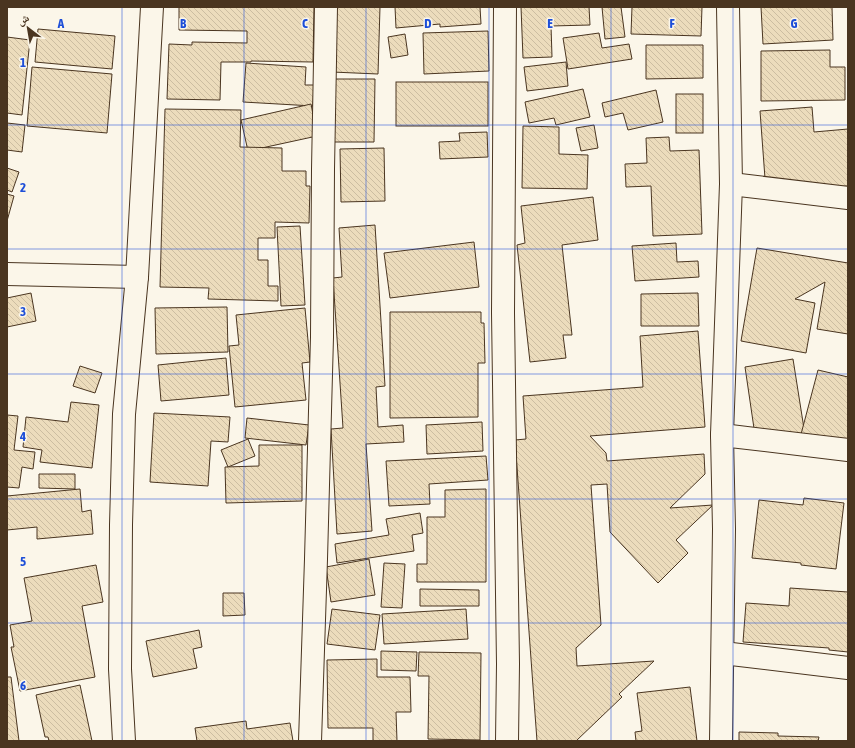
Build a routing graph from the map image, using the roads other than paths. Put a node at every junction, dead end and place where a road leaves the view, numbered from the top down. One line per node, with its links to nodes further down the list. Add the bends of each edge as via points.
1 (152, 7): 8 (street)
2 (326, 7): 14 (street, via 322,337)
3 (505, 7): 15 (street, via 503,312)
4 (728, 7): 5 (street)
5 (731, 184): 6 (street); 9 (street)
6 (848, 198)
7 (7, 274): 8 (street)
8 (137, 277): 13 (street, via 124,414 121,509 120,670)
9 (722, 435): 10 (street); 11 (street)
10 (848, 450)
11 (723, 653): 12 (street); 16 (street)
12 (848, 668)
13 (124, 741)
14 (310, 741)
15 (507, 741)
16 (721, 741)

